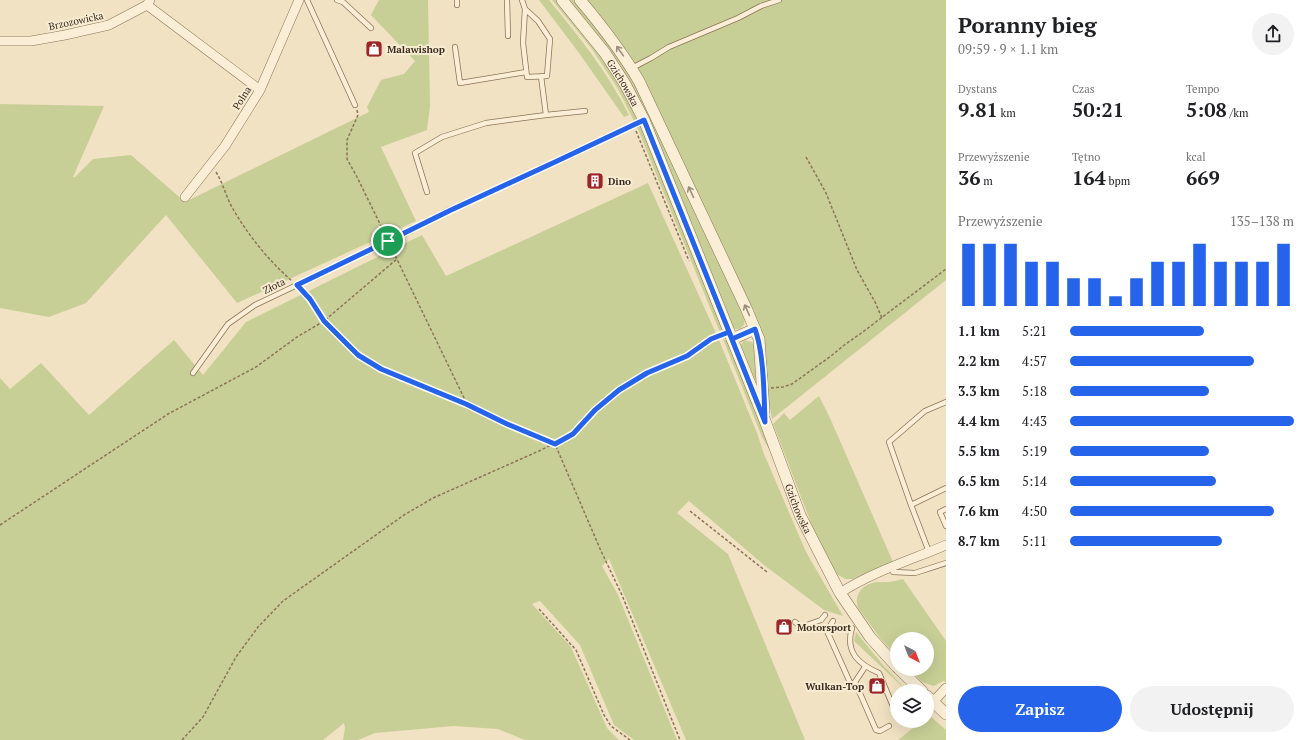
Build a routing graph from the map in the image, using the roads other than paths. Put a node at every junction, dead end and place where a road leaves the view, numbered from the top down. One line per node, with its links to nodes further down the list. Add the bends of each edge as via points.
1 (299, 0): 18 (street, Polna)
2 (307, 0): 19 (lane)
3 (337, 0): 11 (lane, via 343,2)
4 (507, 0): 12 (lane)
5 (522, 0): 10 (lane)
6 (562, 0): 22 (street, Gzichowska, via 605,53)
7 (580, 0): 15 (street, Gzichowska, one-way to 7, via 606,31)
8 (779, 0): 15 (lane, via 669,47)
9 (149, 3): 13 (street, Brzozowicka, via 109,25 31,41); 18 (street)
10 (525, 9): 16 (lane, via 523,43); 17 (lane, via 538,21 550,39 547,76)
11 (372, 28)
12 (508, 36)
13 (0, 42)
14 (455, 47): 16 (lane, via 460,83)
15 (631, 68): 25 (street, Gzichowska, one-way to 15)
16 (526, 72): 17 (lane, via 527,77)
17 (541, 76): 21 (lane)
18 (260, 90): 24 (street, Polna, via 225,146)
19 (355, 104)
20 (586, 111): 21 (lane)
21 (546, 115): 23 (lane, via 486,123 442,137 415,153)
22 (644, 120): 26 (street, Gzichowska); 27 (lane, Złota, via 255,305 228,324)
23 (427, 192)
24 (185, 197)
25 (755, 329): 26 (street); 29 (street, Gzichowska, via 759,339)
26 (730, 335): 29 (street, Gzichowska)
27 (193, 373)
28 (946, 402): 31 (lane, via 925,411 889,442)
29 (765, 422): 38 (street, Gzichowska, via 800,515)
30 (946, 488): 31 (lane)
31 (911, 505): 35 (lane)
32 (946, 509): 33 (lane, via 940,512)
33 (946, 526)
34 (946, 545): 35 (street)
35 (929, 552): 37 (street)
36 (946, 564): 37 (lane, via 915,573 893,572)
37 (891, 568): 38 (street)
38 (840, 593): 43 (street, Gzichowska, via 870,637)
39 (825, 615): 41 (lane, via 821,620 801,627)
40 (833, 621): 47 (lane, via 827,631)
41 (795, 622)
42 (852, 628): 44 (lane, via 849,638 854,655)
43 (890, 659)
44 (865, 667): 50 (lane, via 879,673); 53 (lane, via 855,682 876,730 880,731)
45 (906, 676): 46 (street, Gzichowska)
46 (915, 684)
47 (852, 687)
48 (946, 688): 49 (street)
49 (934, 696)
50 (890, 699)
51 (934, 703): 52 (street)
52 (946, 714)
53 (889, 726)

